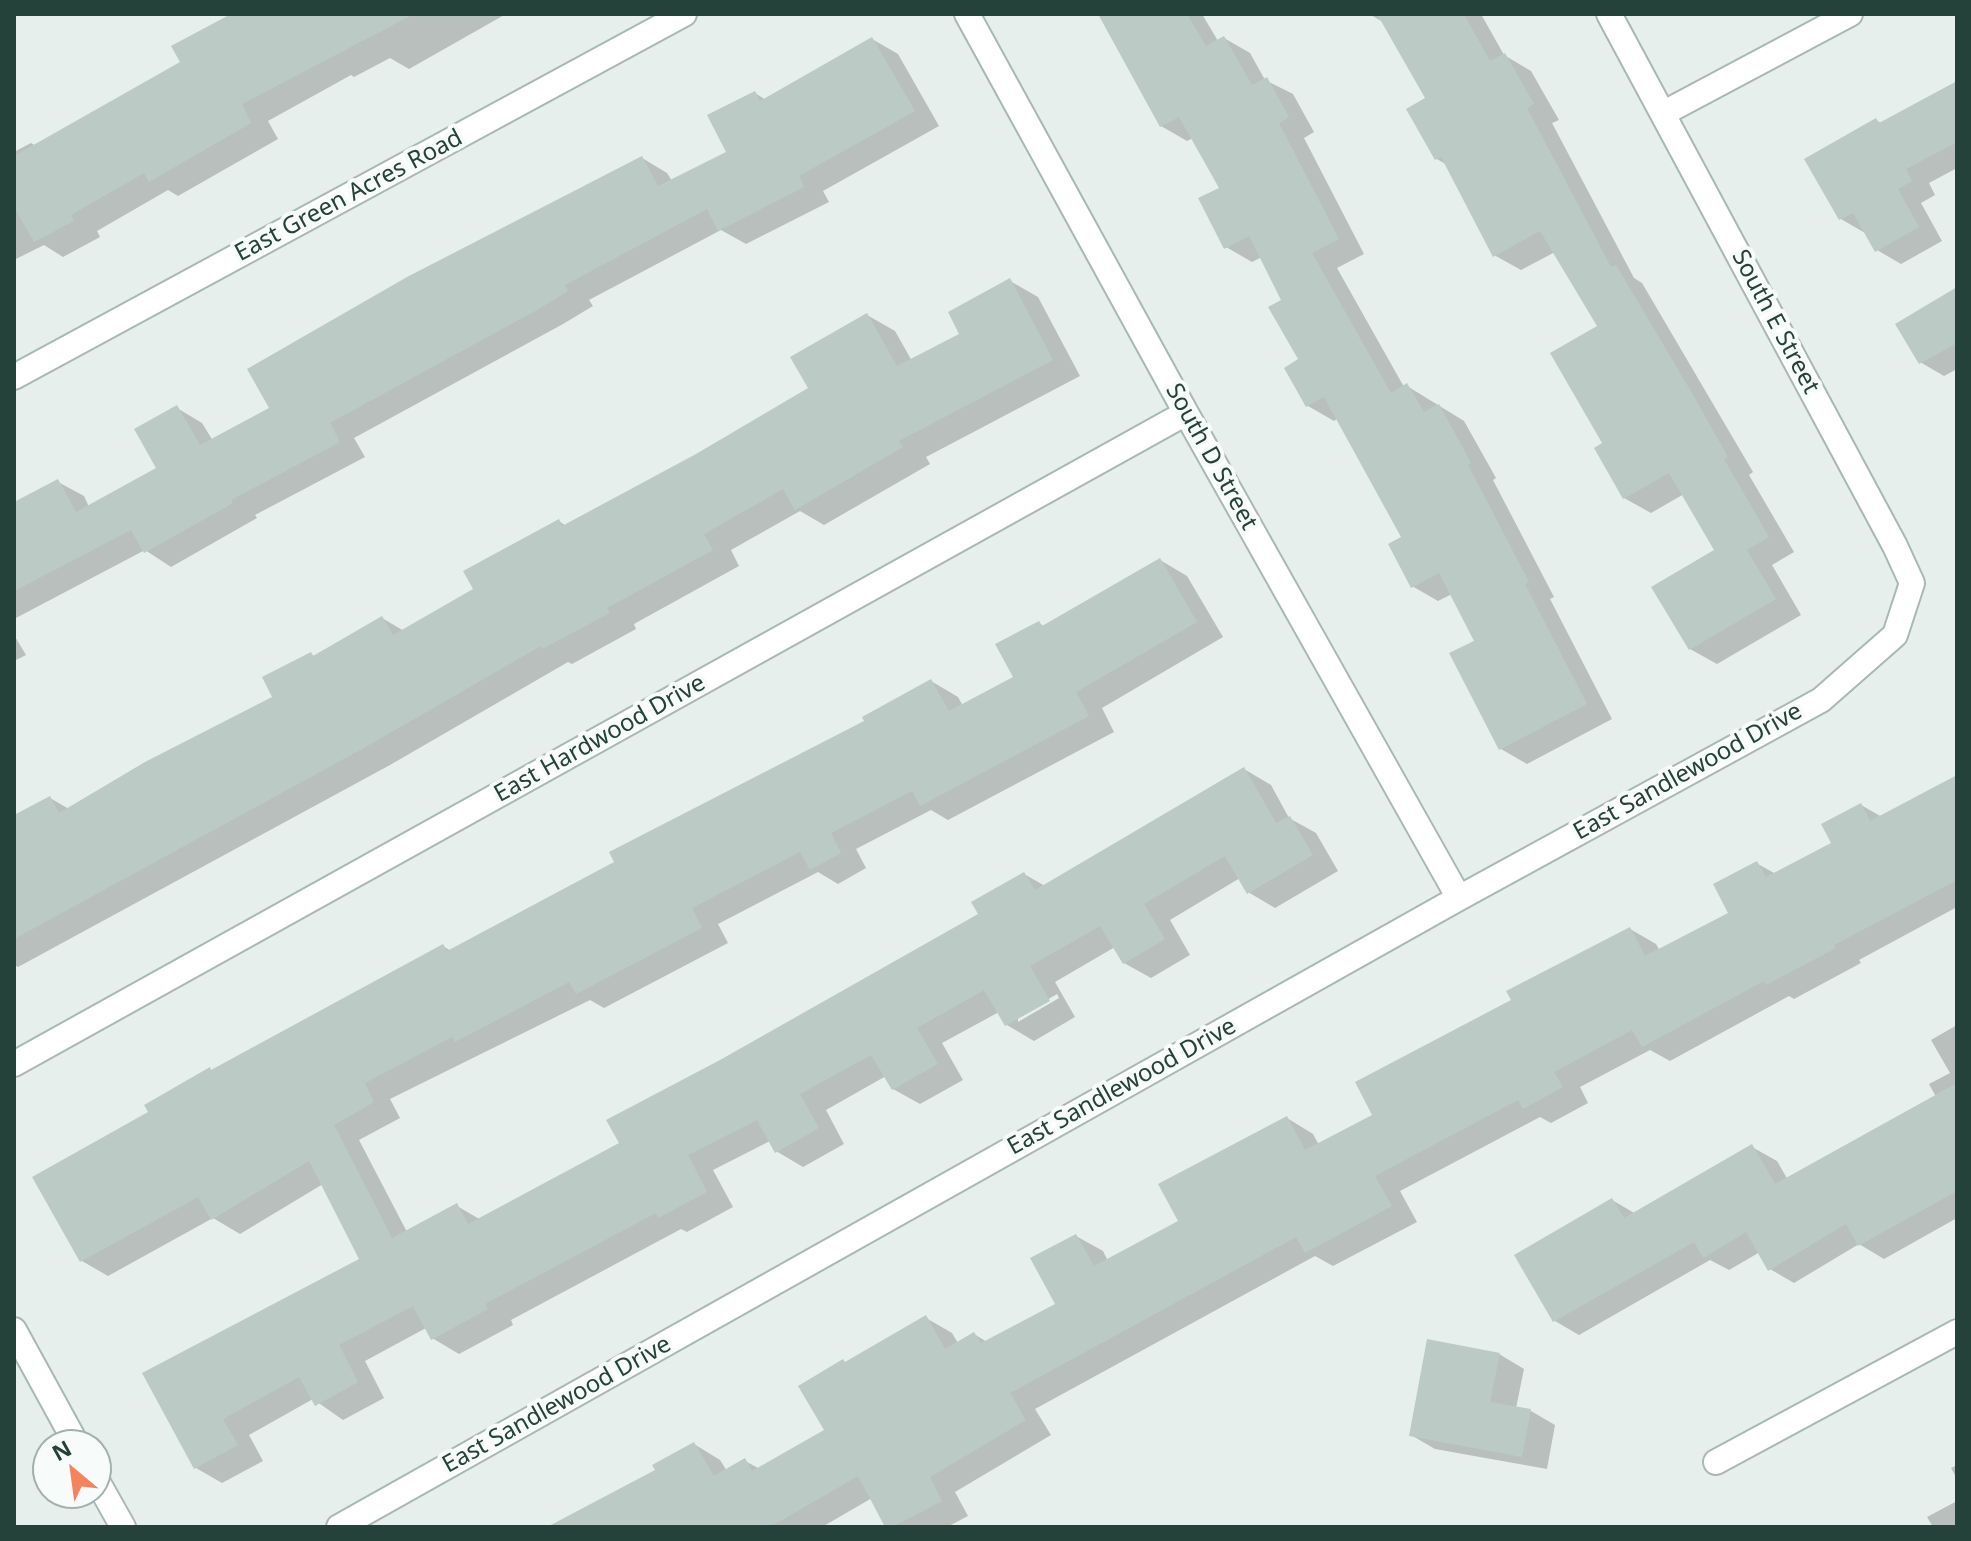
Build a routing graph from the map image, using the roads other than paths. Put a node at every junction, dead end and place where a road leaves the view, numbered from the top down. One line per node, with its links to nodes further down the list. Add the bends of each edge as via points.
1 (684, 14): 6 (street, East Green Acres Road)
2 (967, 14): 7 (street, South D Street)
3 (1609, 14): 5 (street, South E Street)
4 (1850, 14): 5 (street)
5 (1664, 113): 8 (street, South E Street, via 1912,583)
6 (14, 377)
7 (1186, 413): 9 (street, South D Street); 10 (street, East Hardwood Drive)
8 (1895, 635): 9 (street, East Sandlewood Drive, via 1821,700)
9 (1459, 898): 17 (street, East Sandlewood Drive)
10 (14, 1064)
11 (14, 1330): 13 (street)
12 (1957, 1332): 14 (street)
13 (68, 1429)
14 (1716, 1462)
15 (112, 1507): 16 (street)
16 (123, 1527)
17 (339, 1527)

